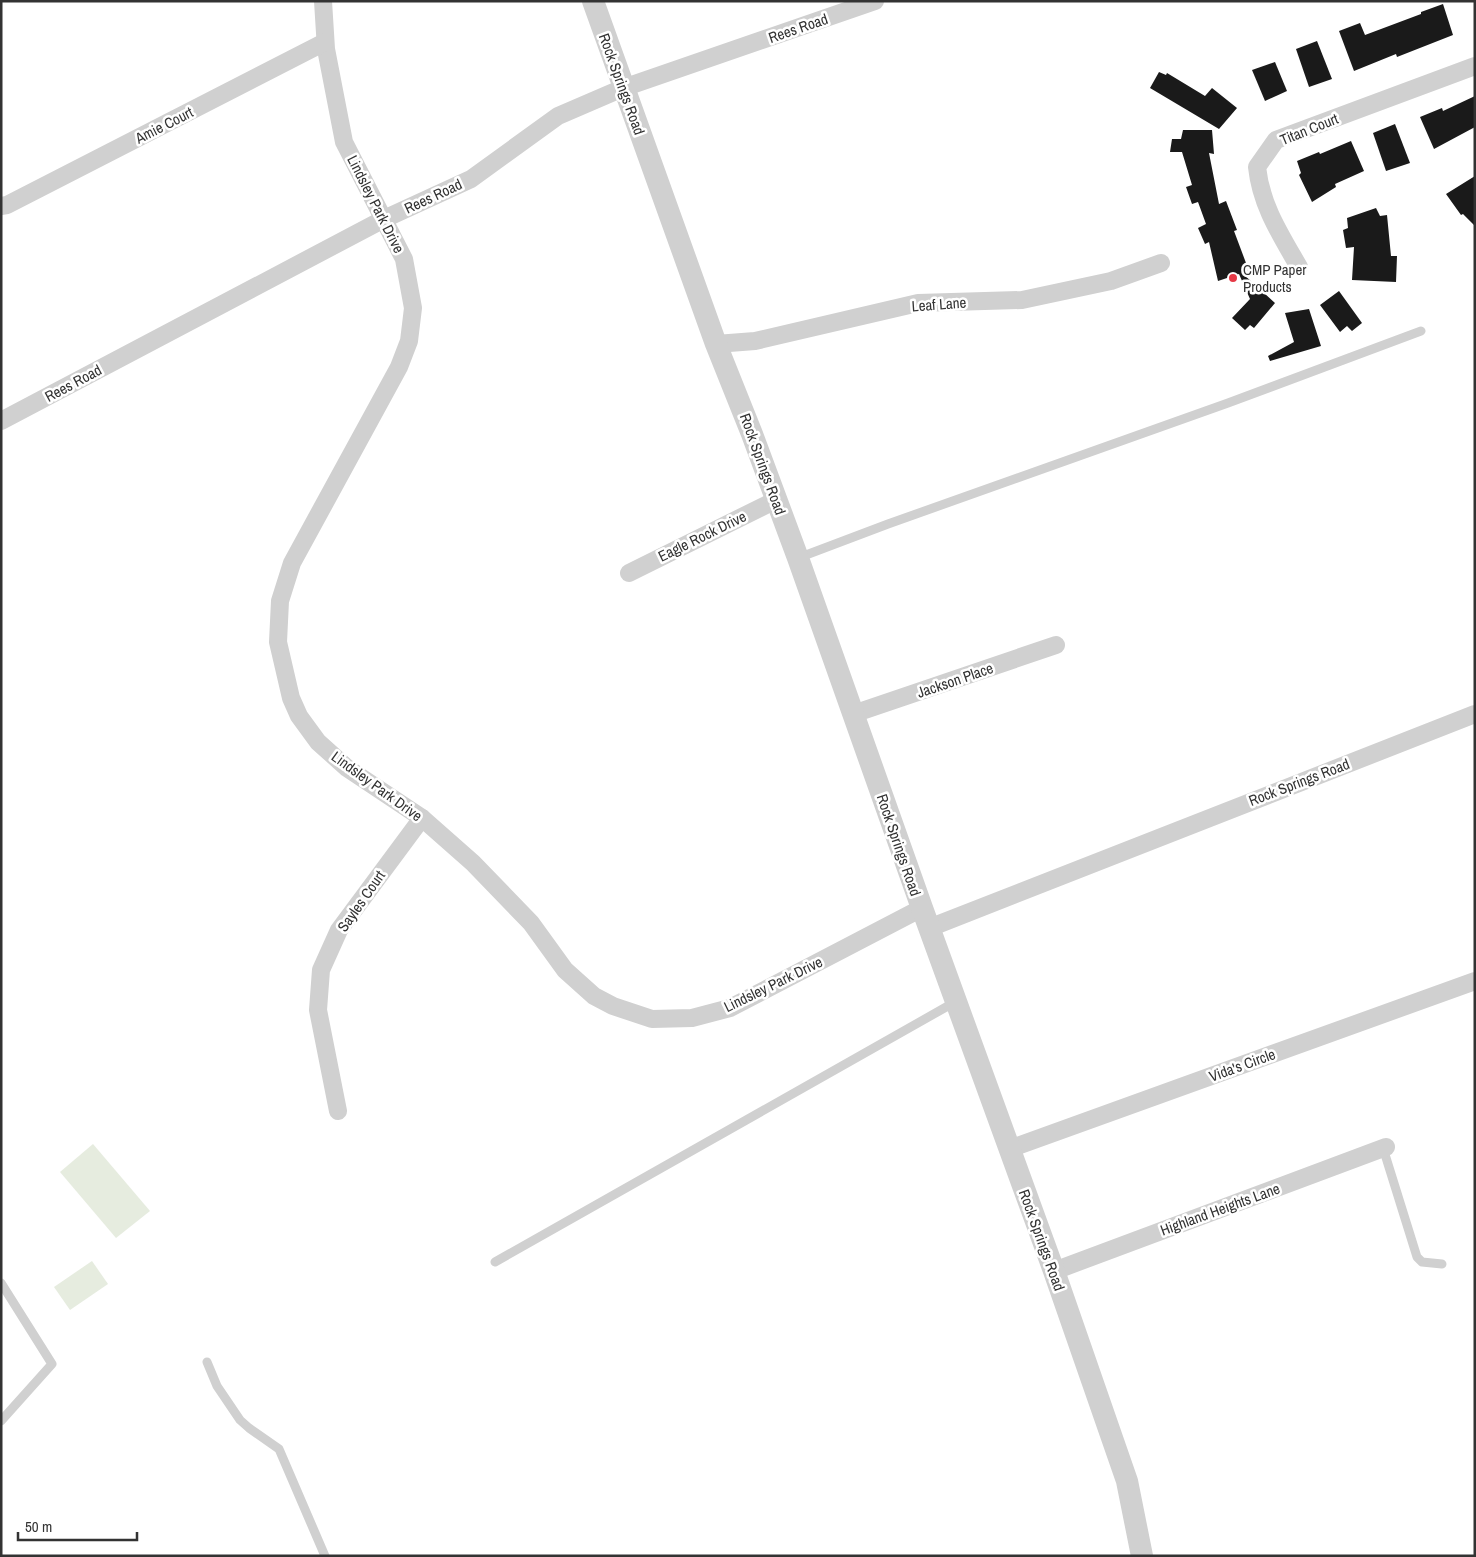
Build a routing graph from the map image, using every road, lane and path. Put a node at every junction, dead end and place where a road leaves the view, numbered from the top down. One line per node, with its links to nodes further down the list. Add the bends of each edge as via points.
1 (323, 1): 4 (street, Lindsley Park Drive)
2 (593, 1): 6 (street, Rock Springs Road)
3 (875, 1): 6 (street, Rees Road)
4 (325, 42): 7 (street, Amie Court); 8 (street, Lindsley Park Drive, via 344,142)
5 (1475, 66): 10 (street, Titan Court, via 1276,140 1257,167 1259,185 1268,211)
6 (623, 88): 8 (street, Rees Road, via 558,116 470,179); 12 (street, Rock Springs Road)
7 (1, 206)
8 (384, 218): 13 (street, Rees Road); 20 (street, Lindsley Park Drive, via 404,259 413,308 409,341 399,367 292,563 280,601 278,642 290,698 318,742 347,768)
9 (1161, 263): 12 (street, Leaf Lane, via 1111,281 1022,300 918,303 755,342)
10 (1299, 267)
11 (1421, 331): 15 (lane)
12 (716, 344): 14 (street, Rock Springs Road)
13 (1, 421)
14 (776, 500): 15 (street, Rock Springs Road); 16 (street, Eagle Rock Drive)
15 (798, 558): 18 (street, Rock Springs Road)
16 (629, 573)
17 (1056, 646): 18 (street, Jackson Place)
18 (853, 714): 21 (street, Rock Springs Road)
19 (1475, 714): 21 (street, Rock Springs Road)
20 (422, 818): 21 (street, Lindsley Park Drive, via 473,863 532,923 565,970 594,996 652,1019 692,1018 730,1008); 24 (street, Sayles Court, via 339,930 321,970 318,1010)
21 (925, 918): 23 (street, Rock Springs Road)
22 (1475, 981): 26 (street, Vida's Circle)
23 (955, 1002): 26 (street, Rock Springs Road); 27 (lane)
24 (338, 1112)
25 (1385, 1148): 28 (lane, via 1417,1257 1422,1262); 29 (street, Highland Heights Lane)
26 (1009, 1149): 29 (street, Rock Springs Road)
27 (495, 1262)
28 (1442, 1264)
29 (1054, 1271): 34 (street, Rock Springs Road, via 1127,1482)
30 (1, 1284): 32 (lane, via 52,1364)
31 (207, 1362): 33 (lane, via 217,1386 240,1420 279,1449)
32 (1, 1421)
33 (325, 1556)
34 (1142, 1556)

